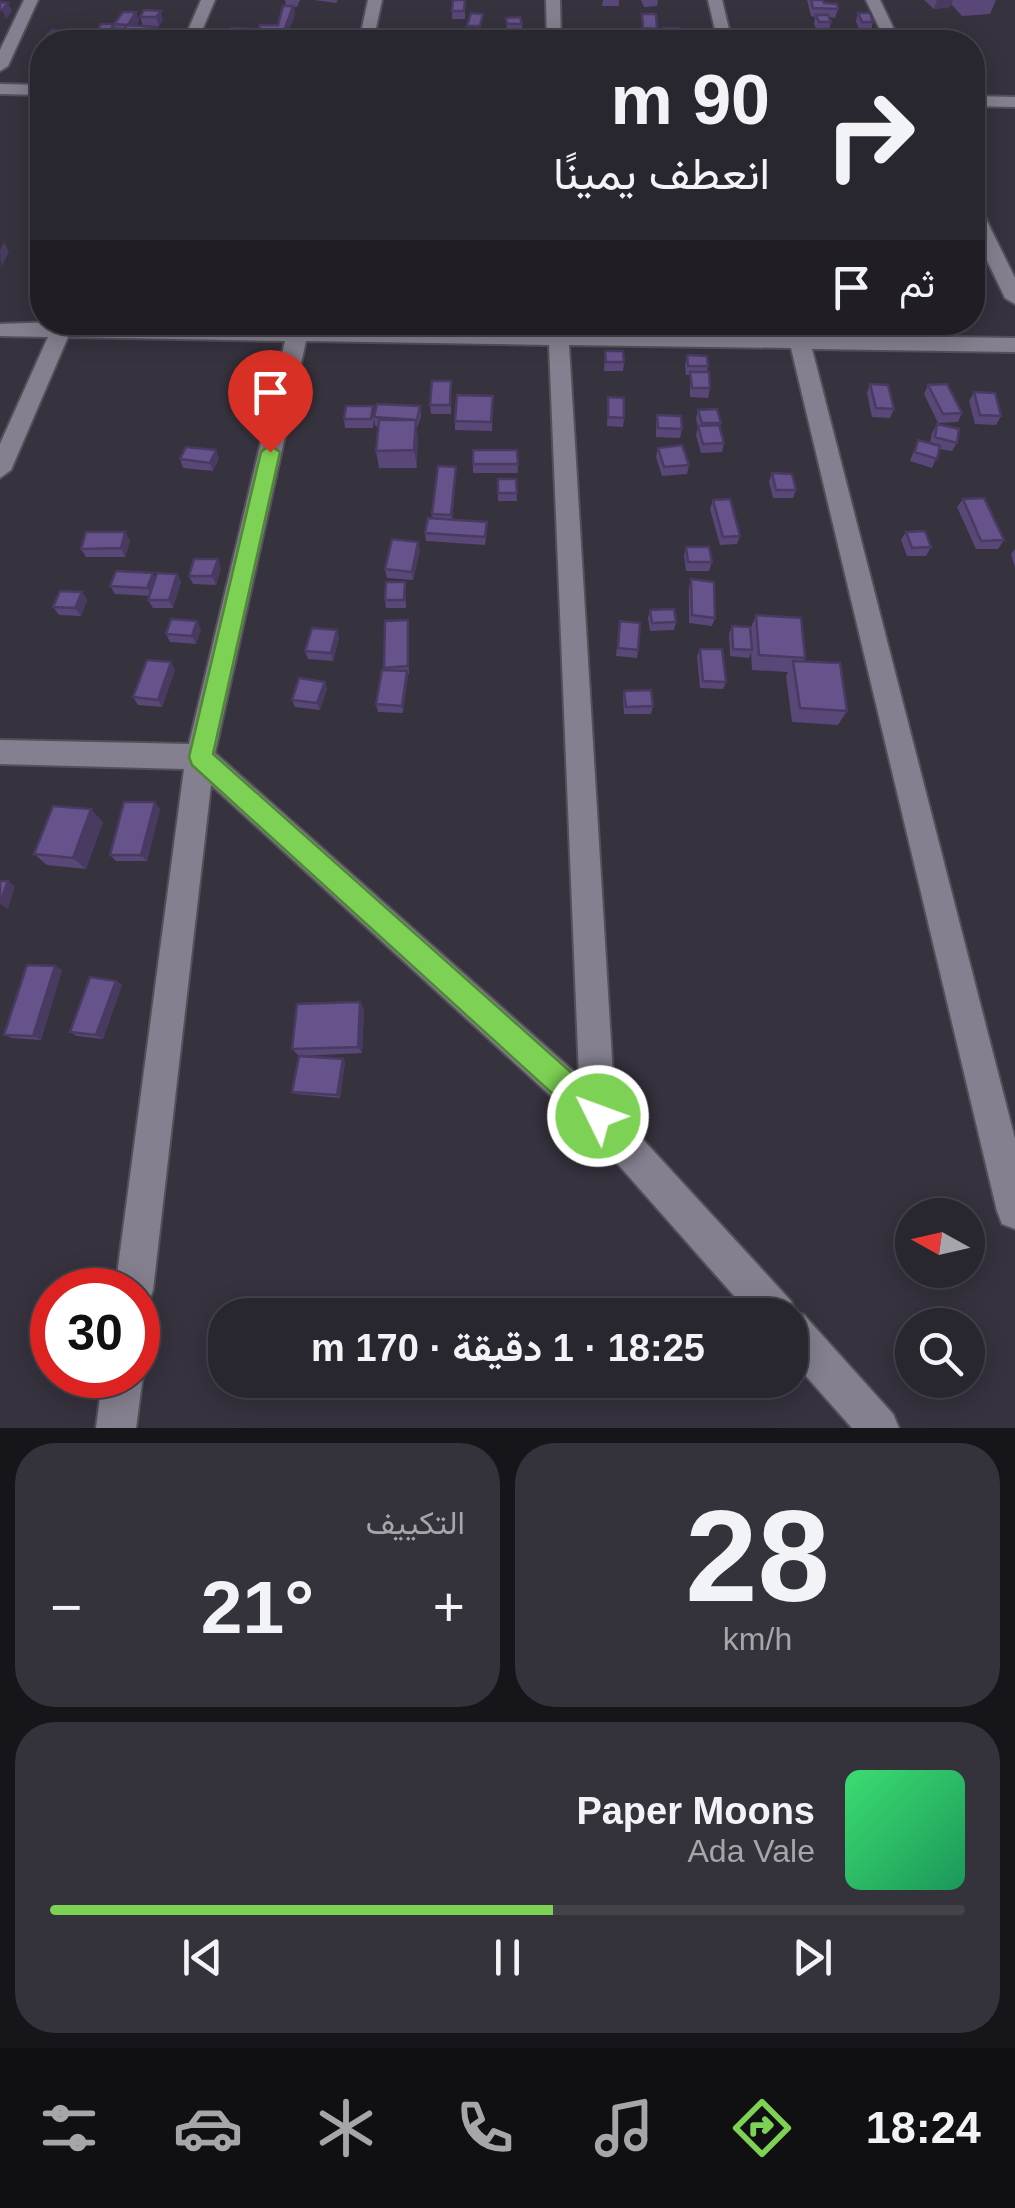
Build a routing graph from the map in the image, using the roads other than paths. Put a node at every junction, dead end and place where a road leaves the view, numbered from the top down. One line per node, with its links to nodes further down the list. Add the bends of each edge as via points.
1 (30, 0): 12 (street)
2 (208, 0): 7 (street)
3 (375, 0): 8 (street)
4 (553, 0): 9 (street)
5 (715, 0): 10 (street)
6 (873, 0): 11 (street)
7 (195, 30)
8 (369, 30)
9 (554, 30)
10 (723, 30)
11 (888, 30)
12 (0, 66)
13 (0, 89): 14 (street)
14 (30, 90)
15 (985, 102): 16 (street)
16 (1015, 102)
17 (985, 235): 18 (street)
18 (1015, 298)
19 (30, 329): 20 (street)
20 (0, 330)
21 (59, 335): 27 (street)
22 (297, 335): 29 (street)
23 (558, 335): 30 (street)
24 (798, 335): 31 (street)
25 (847, 335): 26 (street)
26 (1015, 345)
27 (0, 470)
28 (0, 752): 29 (street)
29 (200, 757): 30 (street); 32 (street)
30 (598, 1116): 33 (street)
31 (1015, 1210)
32 (137, 1268)
33 (763, 1298)
34 (808, 1349): 37 (street)
35 (120, 1398): 36 (street)
36 (116, 1428)
37 (879, 1428)

